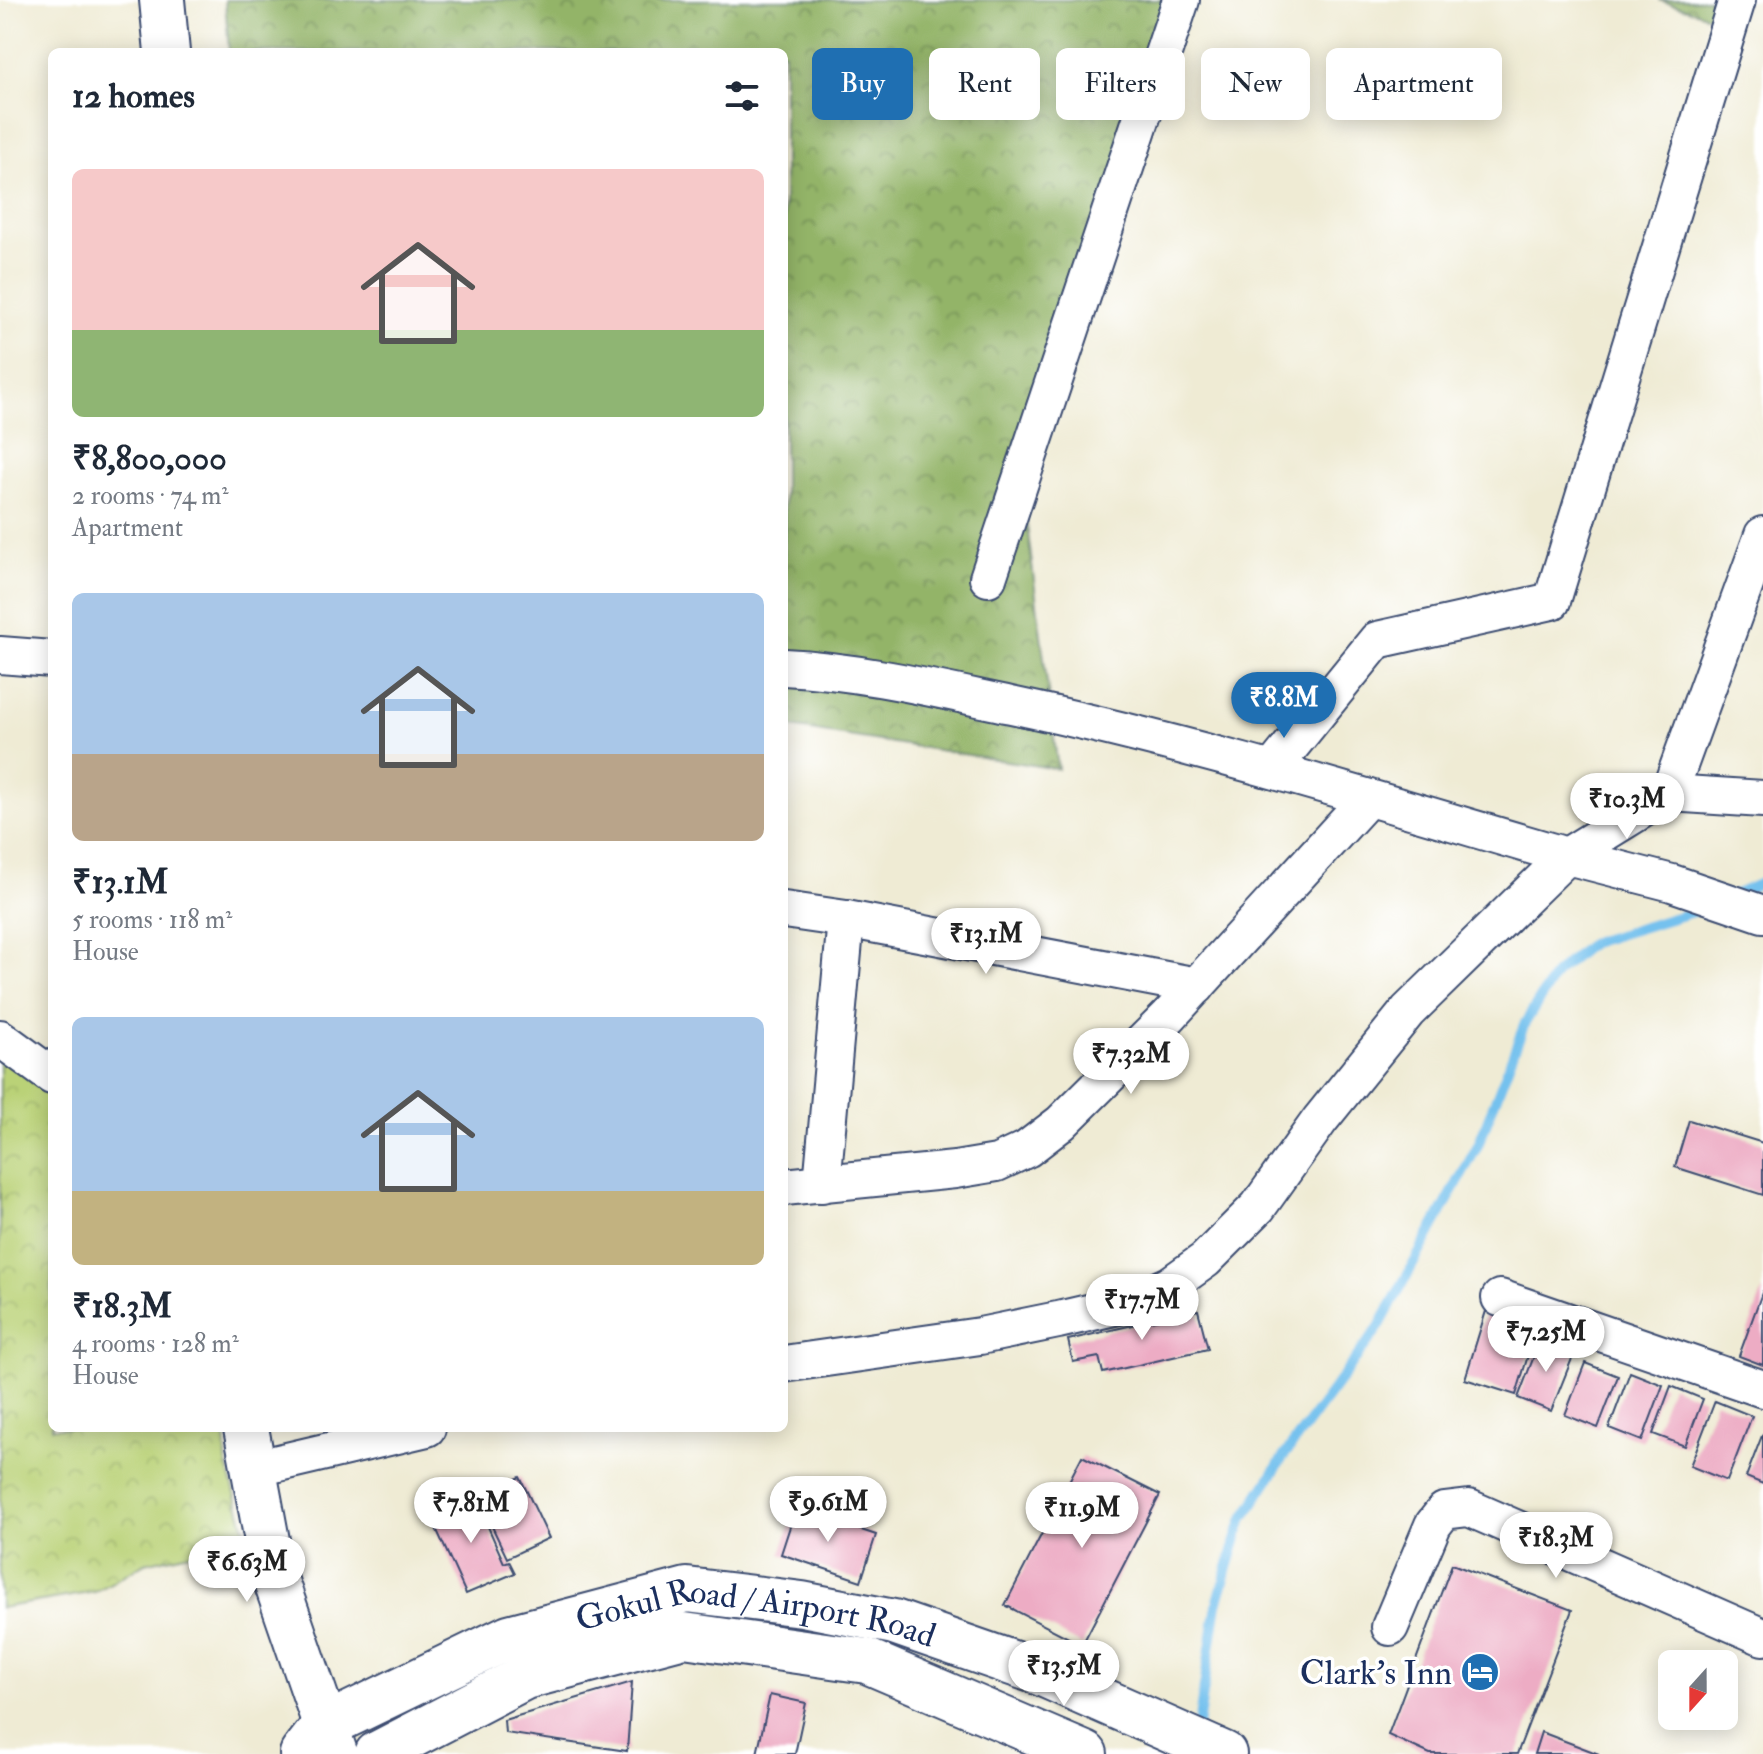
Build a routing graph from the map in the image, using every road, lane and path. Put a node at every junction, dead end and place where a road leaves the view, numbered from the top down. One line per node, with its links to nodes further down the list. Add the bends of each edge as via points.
1 (162, 0): 4 (main road)
2 (1181, 0): 6 (street)
3 (1737, 0): 10 (street, via 1552,601 1377,640)
4 (167, 48)
5 (1763, 535): 11 (street)
6 (988, 578)
7 (0, 655): 8 (street)
8 (48, 659)
9 (788, 667): 10 (street, via 865,674)
10 (1273, 768): 12 (street)
11 (1669, 793): 13 (street); 14 (street)
12 (1368, 798): 14 (street); 18 (street)
13 (1763, 799)
14 (1567, 856): 16 (street); 24 (street, via 1408,1011 1258,1207 1205,1260 1170,1285 1131,1303 980,1336)
15 (788, 911): 17 (street)
16 (1763, 914)
17 (846, 919): 18 (street); 21 (street)
18 (1197, 986): 21 (street, via 1061,1123 1027,1149 983,1165)
19 (0, 1038): 20 (street)
20 (48, 1073)
21 (822, 1184): 22 (street)
22 (788, 1187)
23 (1500, 1298): 25 (street)
24 (788, 1363)
25 (1763, 1389)
26 (392, 1432): 27 (street)
27 (250, 1448): 32 (main road, via 273,1573)
28 (879, 1619): 31 (main road); 32 (main road, Gokul Road / Airport Road, via 687,1590 509,1637); 35 (main road, Gokul Road / Airport Road, via 1038,1672)
29 (1390, 1627): 30 (street, via 1433,1525 1444,1511 1469,1508)
30 (1763, 1637)
31 (867, 1661): 33 (main road, Gokul Road / Airport Road, via 684,1635 525,1677); 34 (main road, Gokul Road / Airport Road)
32 (320, 1745)
33 (377, 1754)
34 (1085, 1754)
35 (1224, 1754)

